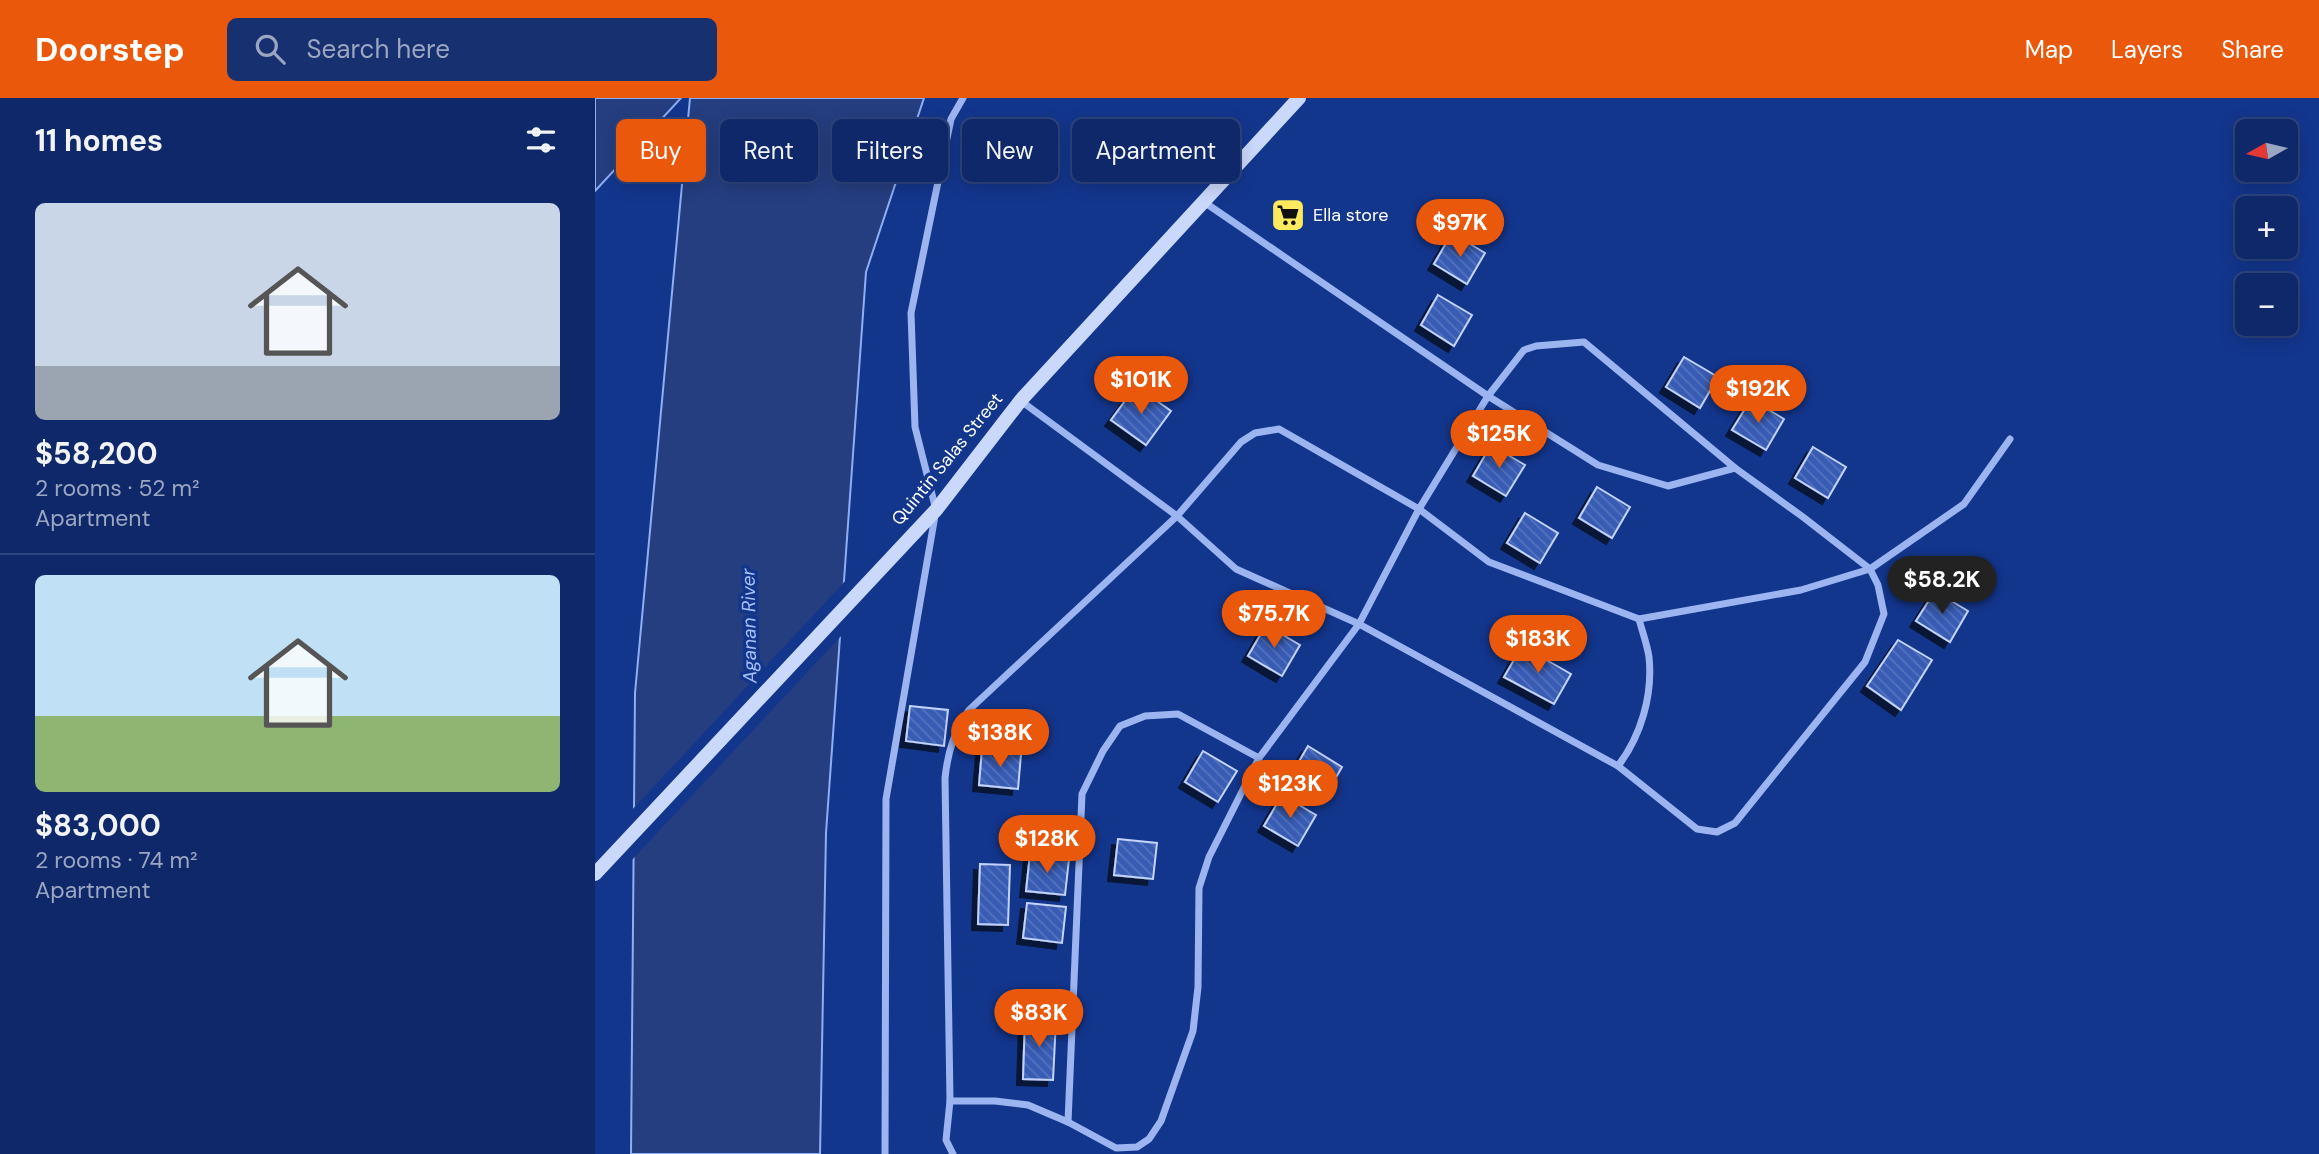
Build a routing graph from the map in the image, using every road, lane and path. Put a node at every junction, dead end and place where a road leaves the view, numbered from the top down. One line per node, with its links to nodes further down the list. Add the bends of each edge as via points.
1 (963, 98): 9 (street, via 951,119 911,313 915,427)
2 (1299, 98): 3 (main road, Quintin Salas Street)
3 (1204, 202): 4 (street); 5 (main road, Quintin Salas Street)
4 (1488, 396): 7 (street, via 1598,465 1629,476 1668,486); 7 (street, via 1524,350 1584,342); 8 (street)
5 (1020, 401): 9 (main road, Quintin Salas Street); 10 (street)
6 (2010, 439): 11 (street, via 1964,504)
7 (1735, 468): 11 (street)
8 (1419, 509): 10 (street, via 1279,429 1255,433 1241,442); 12 (street, via 1489,562); 13 (street)
9 (936, 510): 16 (main road, Quintin Salas Street); 19 (street, via 886,799)
10 (1177, 516): 13 (street, via 1235,569); 17 (street, via 969,710 954,732 945,778)
11 (1870, 569): 12 (street, via 1801,590); 15 (street, via 1885,614 1865,662 1735,823 1717,832 1697,829)
12 (1639, 620): 15 (street, via 1649,657 1648,702 1632,749)
13 (1359, 624): 14 (street); 15 (street)
14 (1259, 758): 18 (street, via 1209,857 1199,888 1193,1031 1161,1121 1150,1139 1137,1147 1116,1148); 18 (street, via 1178,714 1145,716 1120,726 1103,751 1082,794)
15 (1618, 766)
16 (595, 874)
17 (950, 1101): 18 (street, via 1028,1105); 20 (street, via 946,1140)
18 (1068, 1122)
19 (885, 1154)
20 (953, 1154)

